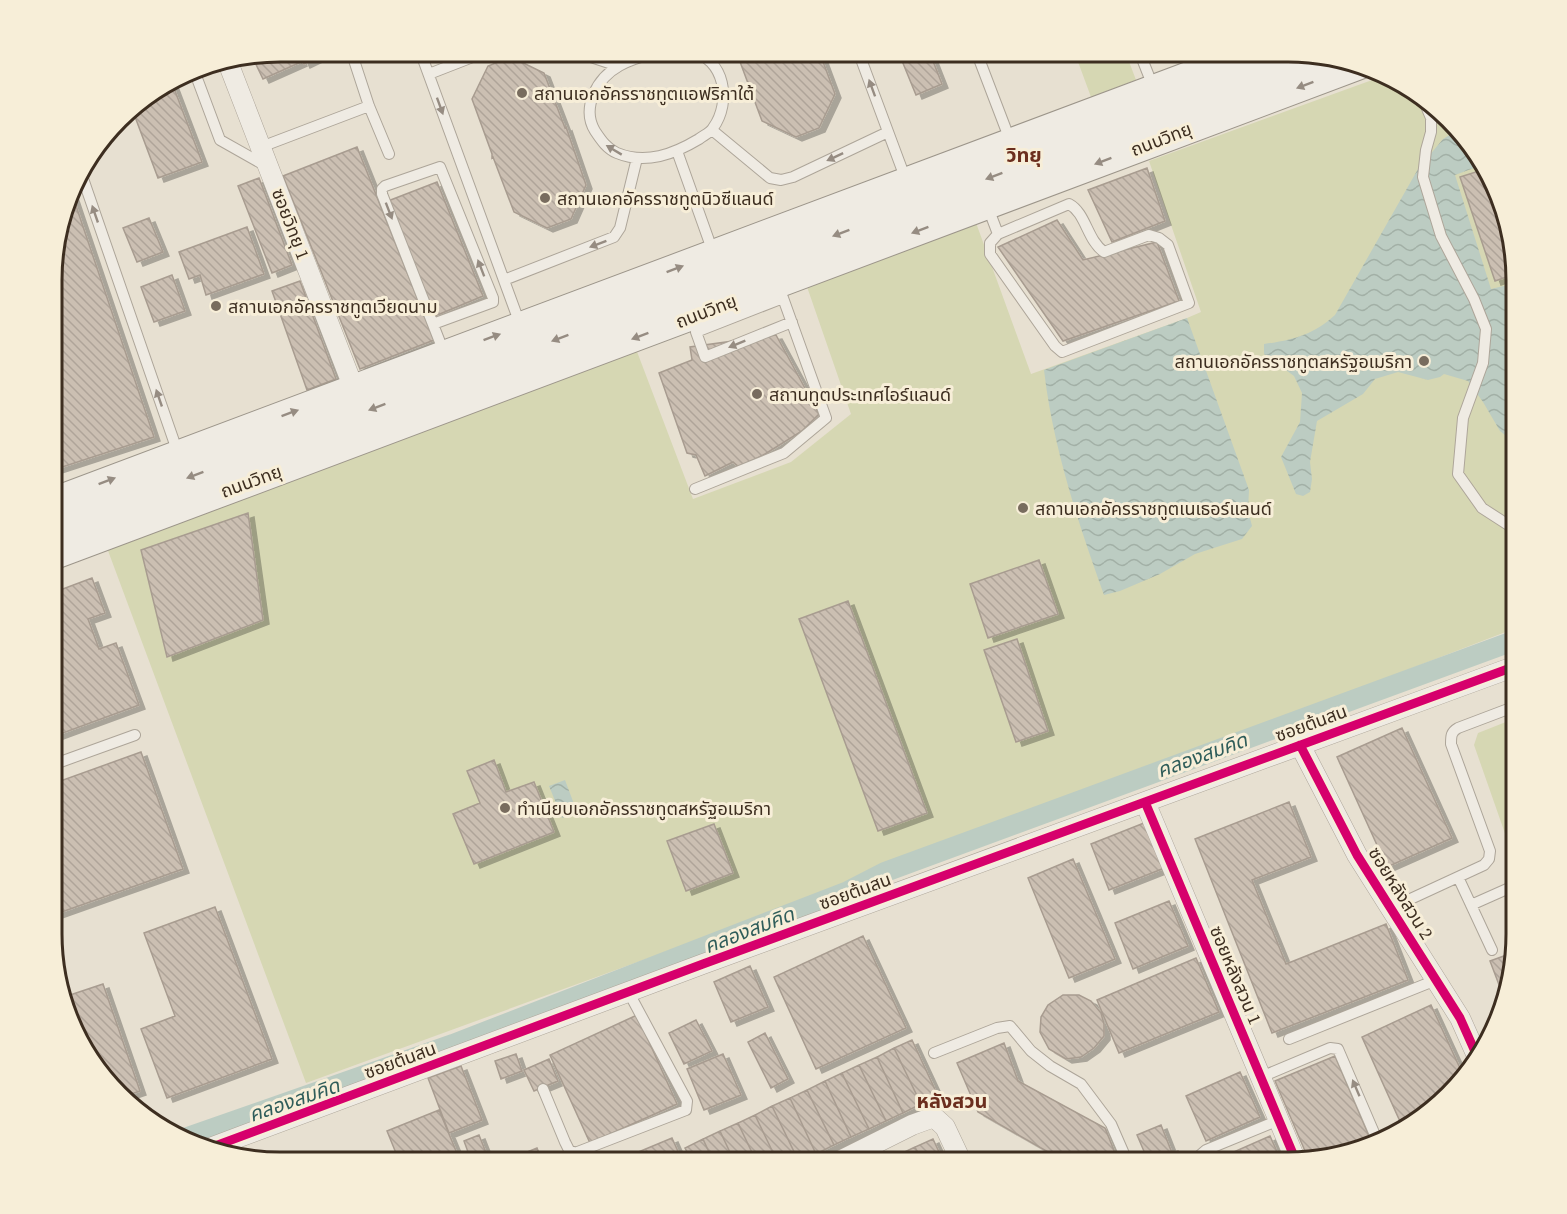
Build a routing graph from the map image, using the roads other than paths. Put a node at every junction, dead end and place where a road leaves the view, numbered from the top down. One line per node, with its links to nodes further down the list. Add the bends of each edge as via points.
1 (355, 62): 19 (lane)
2 (424, 62): 15 (lane)
3 (460, 62): 15 (lane)
4 (606, 62): 12 (lane)
5 (627, 62): 12 (lane)
6 (710, 62): 21 (lane, via 723,79 724,97 721,115)
7 (862, 62): 22 (lane, one-way to 7)
8 (980, 62): 23 (lane)
9 (1141, 62): 17 (lane)
10 (1226, 62): 17 (main road, ถนนวิทยุ)
11 (1297, 62): 18 (main road, ถนนวิทยุ)
12 (618, 66): 27 (lane, one-way to 12, via 614,152 592,125 589,107 593,94 604,77)
13 (231, 67): 24 (street, ซอยวิทยุ 1)
14 (1347, 70): 31 (main road, ถนนวิทยุ, one-way to 31)
15 (429, 74): 35 (lane, one-way to 35)
16 (198, 81): 28 (lane, via 220,140)
17 (1147, 92): 18 (main road); 23 (main road, ถนนวิทยุ)
18 (1186, 103): 30 (main road, ถนนวิทยุ, one-way to 30)
19 (369, 106): 24 (lane); 26 (lane)
20 (1430, 115): 45 (lane, via 1423,177 1441,236 1485,329 1483,363 1463,418 1458,474 1482,508)
21 (712, 130): 22 (lane, one-way to 21, via 781,180 770,178); 25 (lane)
22 (888, 132): 30 (lane)
23 (1011, 143): 30 (main road, ถนนวิทยุ)
24 (261, 147): 28 (street, ซอยวิทยุ 1)
25 (677, 151): 27 (lane, via 650,159); 34 (lane)
26 (389, 154)
27 (637, 158): 35 (lane, one-way to 35, via 620,228 614,237)
28 (269, 168): 41 (street, ซอยวิทยุ 1)
29 (84, 182): 42 (lane, one-way to 29)
30 (911, 194): 32 (main road, ถนนวิทยุ)
31 (987, 205): 33 (lane); 36 (main road, ถนนวิทยุ, one-way to 36)
32 (865, 211): 34 (main road, ถนนวิทยุ); 46 (main road, ถนนวิทยุ, one-way to 46)
33 (998, 234): 33 (lane, via 990,243 990,254 1062,352 1188,303 1168,245 1149,235 1104,252 1091,240 1076,208 1069,204)
34 (714, 254): 39 (main road, ถนนวิทยุ, one-way to 34)
35 (504, 280): 39 (lane)
36 (780, 291): 37 (lane); 37 (lane, one-way to 36, via 705,357 696,332); 47 (main road, ถนนวิทยุ, one-way to 47)
37 (792, 322): 43 (lane, via 826,418 784,453)
38 (433, 324): 38 (lane, one-way to 38, via 493,302 440,167 382,189); 40 (lane)
39 (520, 327): 40 (main road, ถนนวิทยุ, one-way to 39)
40 (445, 355): 41 (main road, ถนนวิทยุ)
41 (354, 389): 42 (main road, ถนนวิทยุ, one-way to 41)
42 (178, 453): 44 (main road, ถนนวิทยุ, one-way to 42)
43 (695, 489)
44 (62, 498)
45 (1506, 523)
46 (62, 525)
47 (62, 552)
48 (1506, 670): 51 (street, ซอยต้นสน)
49 (1506, 710): 54 (lane, via 1458,728 1451,736 1490,851 1484,865)
50 (135, 735): 52 (lane)
51 (1300, 745): 53 (street, ซอยต้นสน); 57 (street, ซอยหลังสวน 2, via 1357,855)
52 (62, 761)
53 (1145, 802): 60 (street, ซอยต้นสน); 64 (street, ซอยหลังสวน 1)
54 (1458, 877): 56 (lane); 57 (lane)
55 (1506, 889): 56 (lane)
56 (1471, 905): 58 (lane)
57 (1390, 908): 59 (street, ซอยหลังสวน 2)
58 (1492, 950)
59 (1436, 980): 61 (lane); 62 (street, ซอยหลังสวน 2)
60 (629, 993): 68 (street, ซอยต้นสน); 70 (lane, via 687,1101 686,1110)
61 (1289, 1039)
62 (1473, 1048)
63 (934, 1053): 73 (lane, via 1010,1026 1031,1051 1081,1084 1111,1124)
64 (1261, 1077): 66 (street, ซอยหลังสวน 1); 67 (lane, one-way to 64, via 1338,1049 1330,1048)
65 (543, 1089): 69 (lane, via 565,1142)
66 (1279, 1120): 74 (lane); 75 (street, ซอยหลังสวน 1)
67 (1375, 1134)
68 (220, 1144)
69 (574, 1152)
70 (578, 1152)
71 (858, 1152): 72 (street, via 934,1117 945,1127)
72 (957, 1152)
73 (1123, 1152)
74 (1204, 1152)
75 (1292, 1152)

